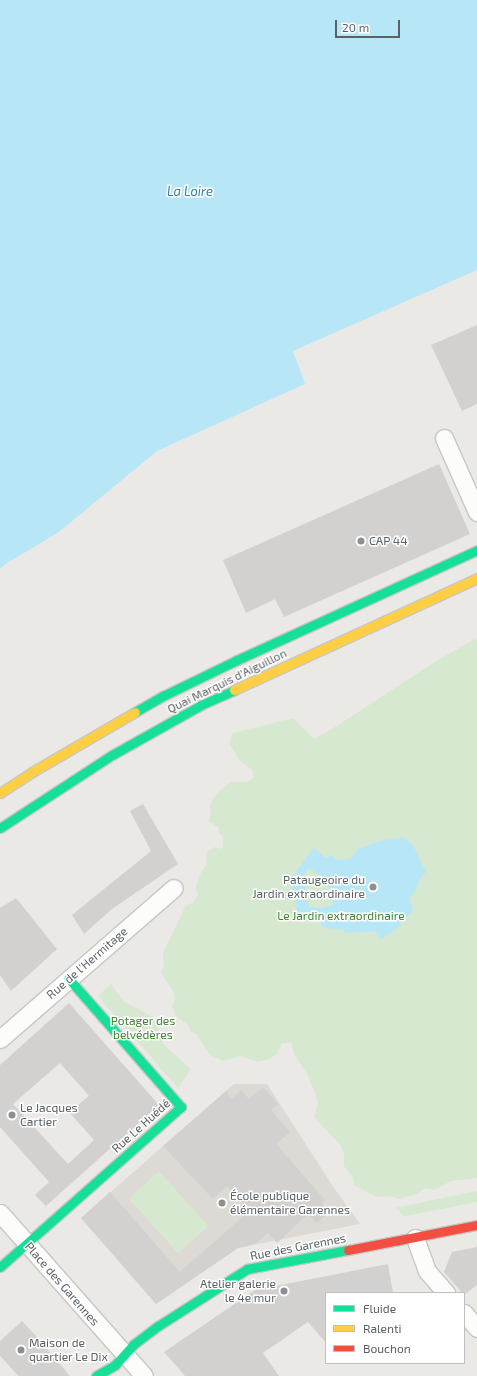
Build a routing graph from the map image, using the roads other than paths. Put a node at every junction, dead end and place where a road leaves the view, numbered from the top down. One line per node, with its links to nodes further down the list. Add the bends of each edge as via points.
1 (444, 438): 2 (street)
2 (477, 512)
3 (477, 550): 5 (main road, Quai Marquis d'Aiguillon, via 165,695)
4 (477, 578): 6 (main road, Quai Marquis d'Aiguillon, via 201,705 112,755)
5 (0, 793)
6 (0, 828)
7 (174, 888): 8 (street, Rue de l'Hermitage)
8 (68, 978): 9 (street, Rue de l'Hermitage); 13 (main road, Rue Le Huédé, via 181,1107)
9 (0, 1038)
10 (0, 1213): 13 (street, Place des Garennes)
11 (477, 1225): 12 (main road, Rue des Garennes)
12 (415, 1238): 15 (street, via 427,1271); 18 (main road, Rue des Garennes, via 246,1269 158,1326)
13 (26, 1244): 14 (main road, Rue Le Huédé); 18 (street, Place des Garennes)
14 (0, 1267)
15 (445, 1292)
16 (465, 1314): 17 (street)
17 (477, 1328)
18 (124, 1355): 19 (main road, Rue des Garennes, via 115,1365); 20 (street, Place des Garennes)
19 (96, 1376)
20 (144, 1376)

